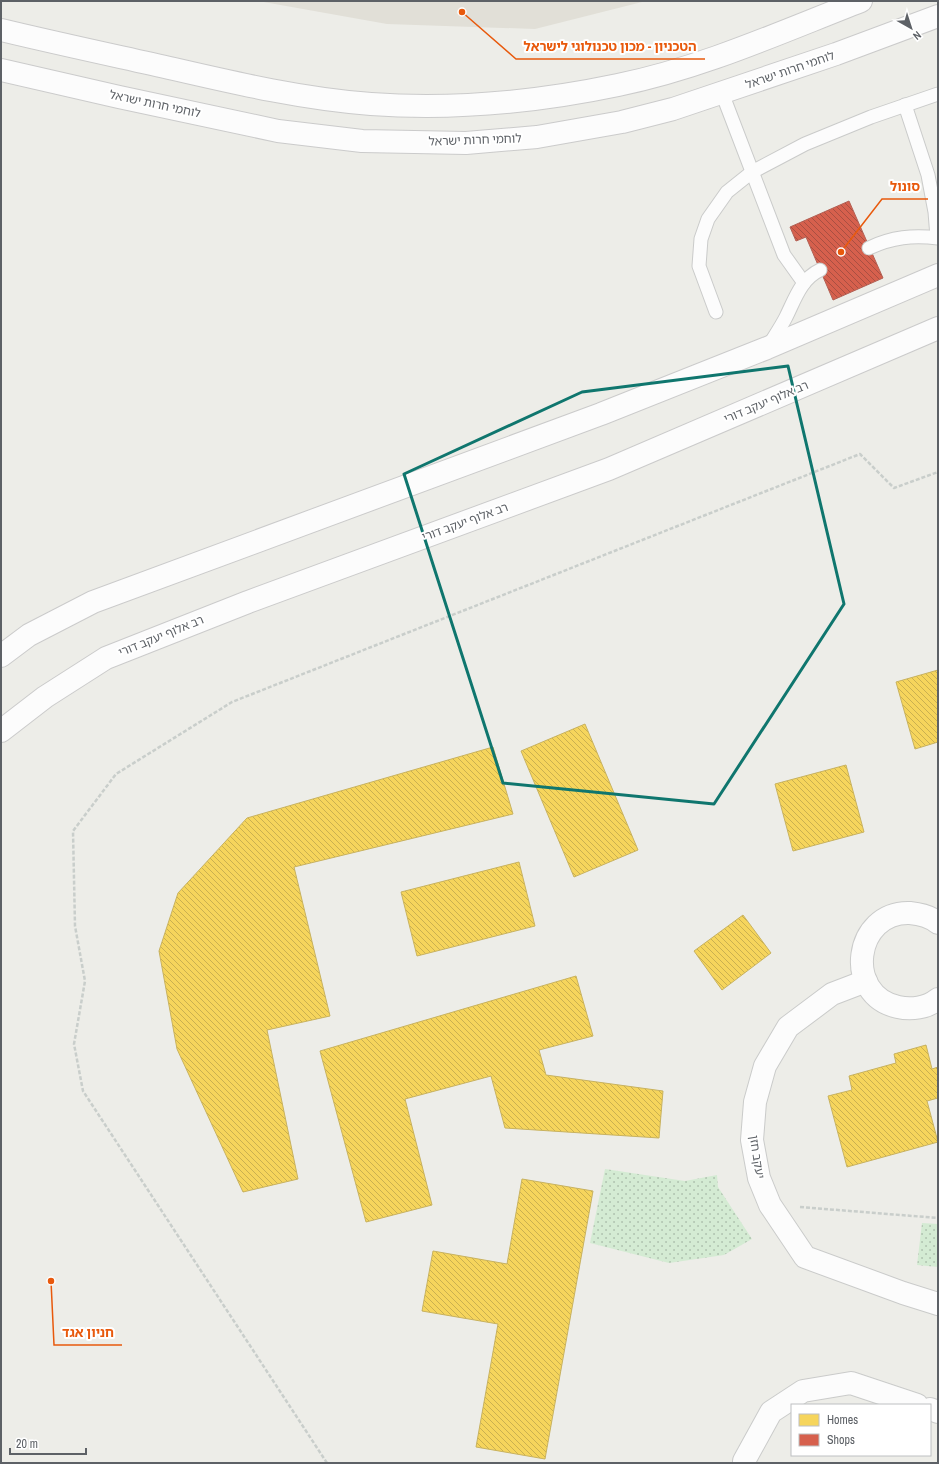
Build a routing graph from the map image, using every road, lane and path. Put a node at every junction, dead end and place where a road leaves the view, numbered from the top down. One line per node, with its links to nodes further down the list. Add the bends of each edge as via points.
1 (861, 1): 3 (main road, via 689,67 618,85 554,96 464,106 371,104 294,94)
2 (938, 16): 5 (main road, לוחמי חרות ישראל)
3 (1, 30)
4 (1, 70): 5 (main road, לוחמי חרות ישראל, via 278,131 362,141 466,143 536,137 622,122)
5 (722, 94): 8 (lane)
6 (938, 94): 7 (lane)
7 (905, 105): 8 (lane, via 805,144); 9 (lane, via 928,175)
8 (752, 172): 13 (lane, via 784,255); 14 (lane, via 728,192 708,219 701,239 699,266)
9 (937, 237): 10 (lane, via 910,237 885,241)
10 (869, 248)
11 (820, 270): 13 (lane)
12 (938, 275): 16 (main road)
13 (804, 283): 16 (lane)
14 (716, 312)
15 (938, 328): 19 (main road, רב אלוף יעקב דורי, via 609,469 248,602 106,658 45,697)
16 (767, 348): 18 (main road, via 594,417 93,602 29,635)
17 (938, 472): 27 (path, via 894,488 860,454 232,702 116,774 73,831 75,926 85,981 74,1044 83,1091)
18 (1, 656)
19 (1, 731)
20 (937, 918): 21 (main road, via 902,913 887,918 874,928 865,942 861,957 862,972)
21 (866, 981): 22 (main road, via 878,998 892,1006 907,1009 922,1007); 23 (main road, יעקב חזן, via 832,994 788,1027 765,1066 755,1102 752,1140 759,1178)
22 (938, 999)
23 (770, 1205): 24 (path); 25 (main road, יעקב חזן, via 805,1257)
24 (938, 1218)
25 (938, 1304)
26 (914, 1404): 28 (main road, via 851,1383 803,1391 771,1412)
27 (327, 1463)
28 (744, 1463)

